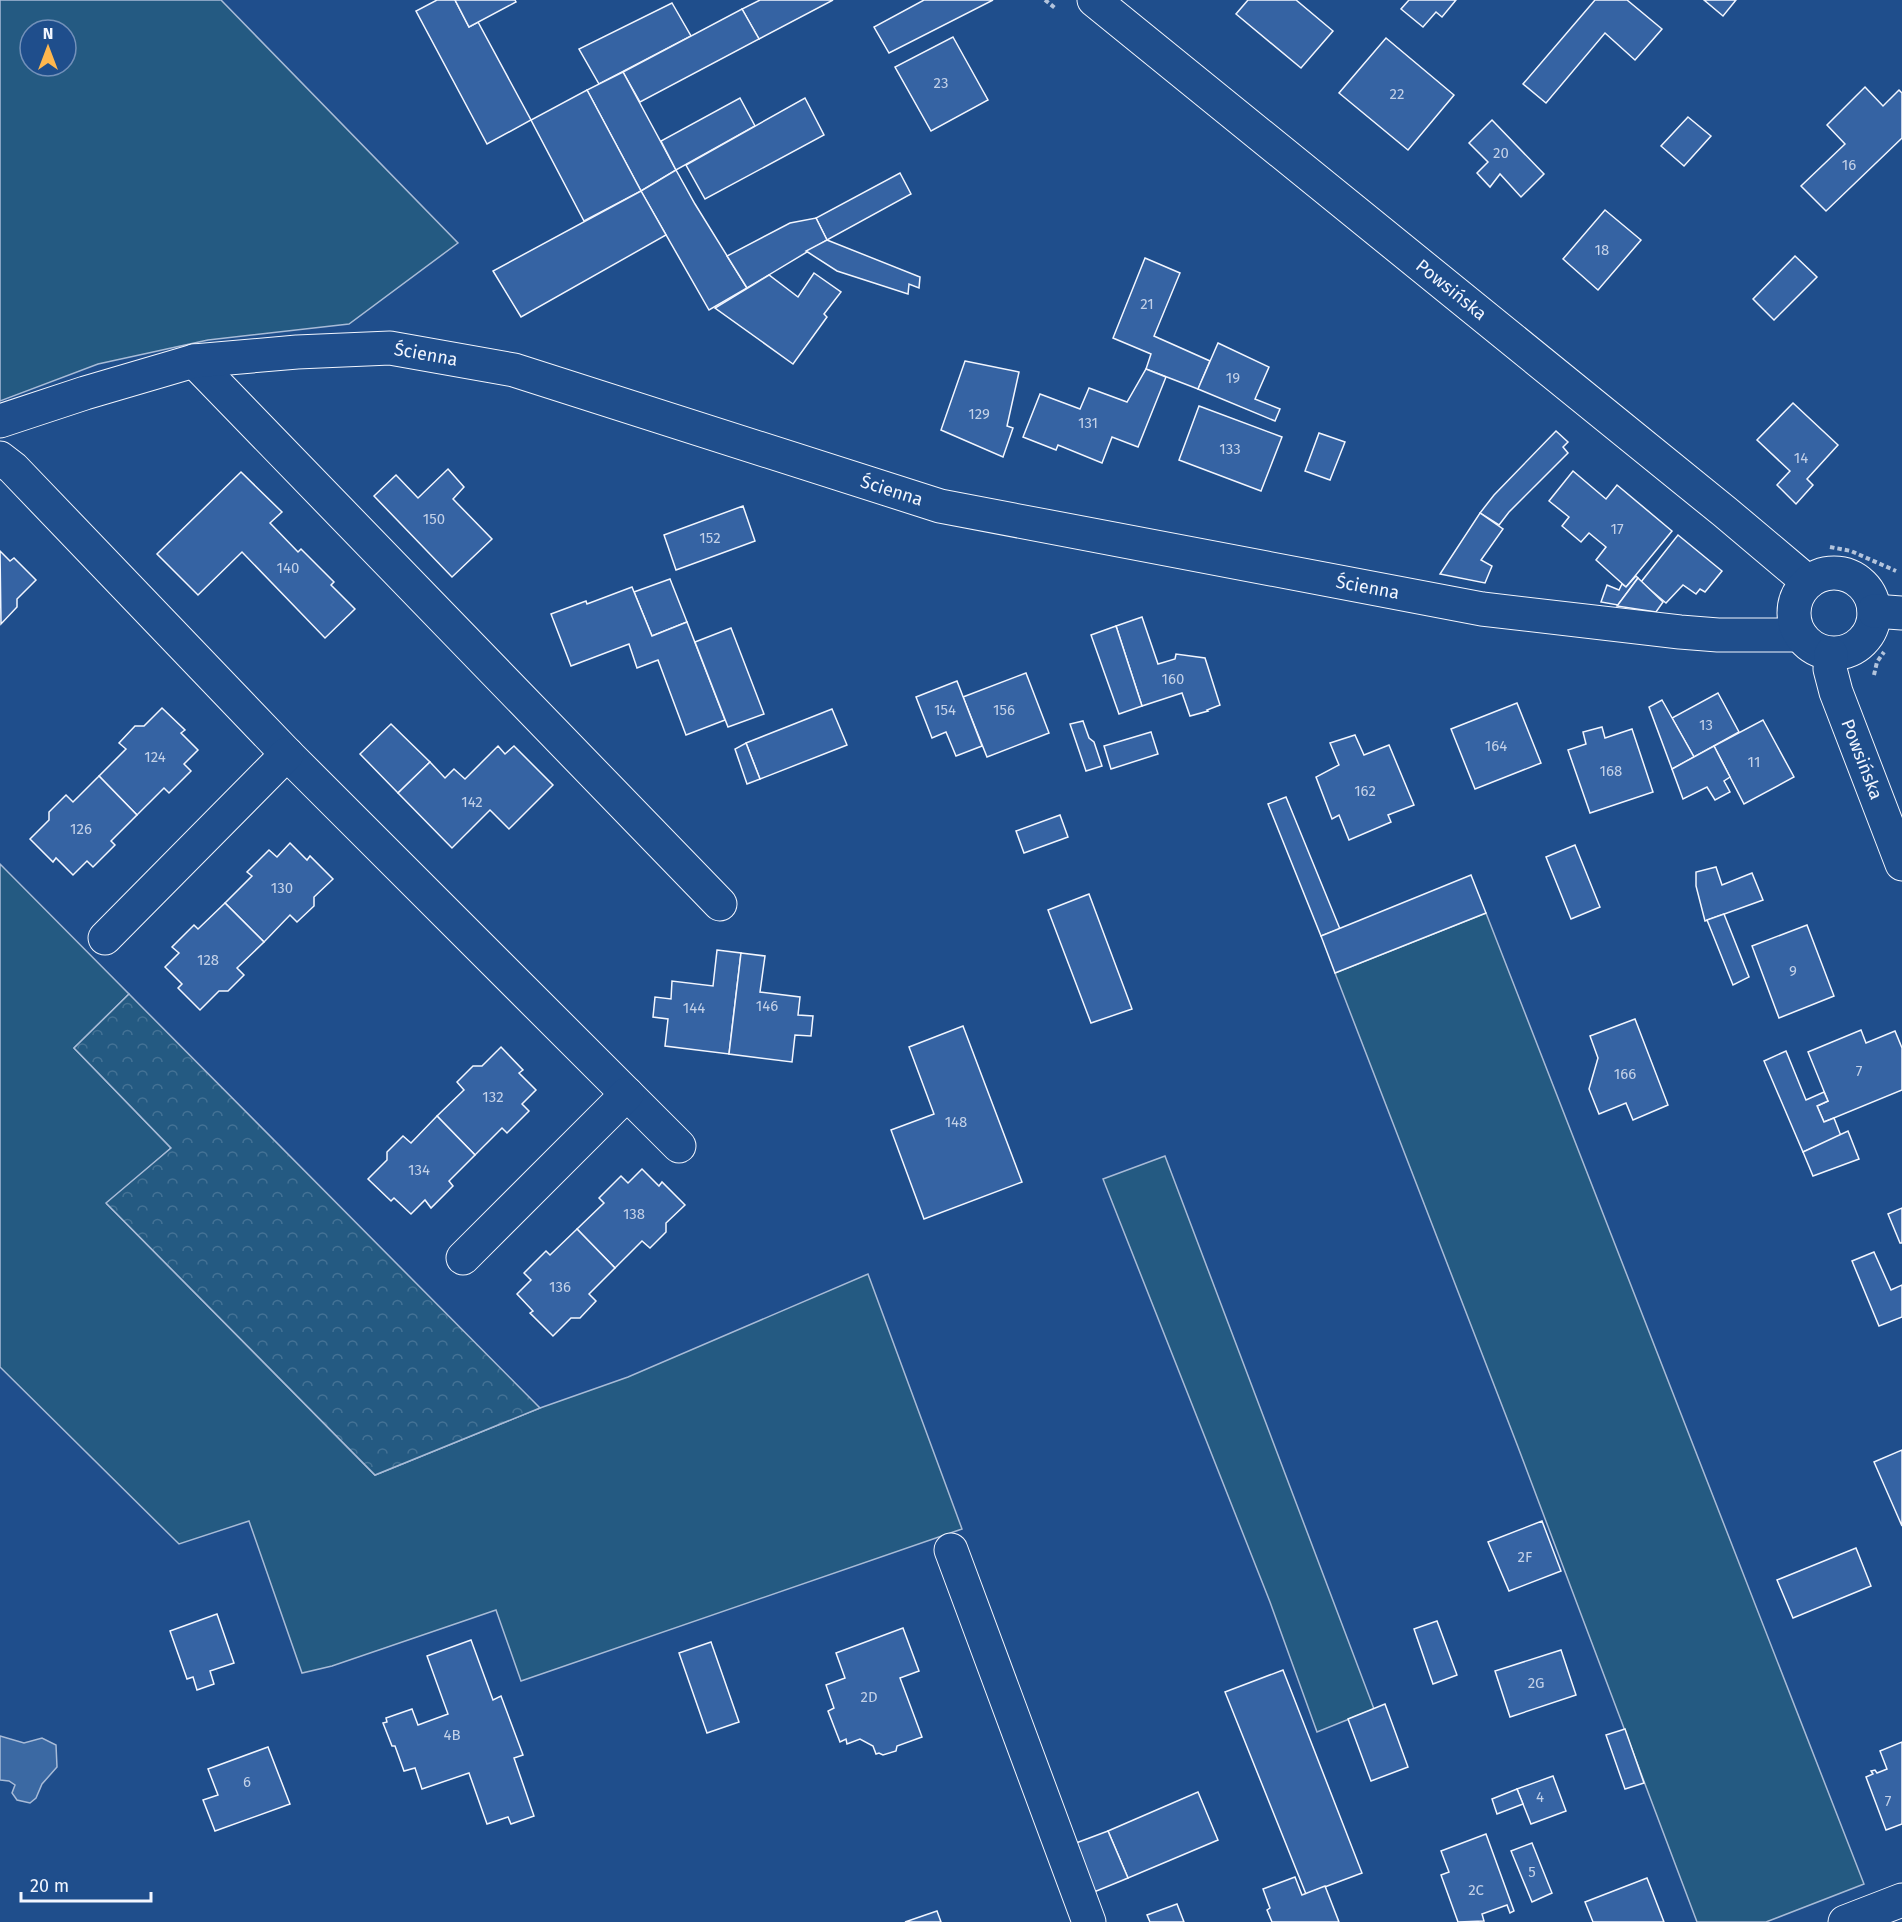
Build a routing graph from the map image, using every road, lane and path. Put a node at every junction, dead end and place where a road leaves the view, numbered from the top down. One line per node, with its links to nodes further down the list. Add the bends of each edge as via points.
1 (1094, 0): 5 (street, Powsińska)
2 (194, 362): 3 (street, Ścienna); 7 (street, Ścienna, via 390,348 514,370 939,506 1482,609 1680,632); 13 (street)
3 (0, 422)
4 (0, 458): 11 (street)
5 (1808, 582): 6 (street, via 1825,574 1848,576); 7 (street, via 1797,597 1794,610)
6 (1888, 612): 9 (street, via 1864,640 1845,652)
7 (1800, 635): 9 (street, via 1808,644)
8 (1889, 648): 10 (path, via 1877,662)
9 (1831, 654): 12 (street, Powsińska, via 1836,692)
10 (1874, 684)
11 (287, 754): 14 (street); 15 (street)
12 (1902, 864)
13 (720, 904)
14 (105, 938)
15 (627, 1094): 16 (street); 17 (street)
16 (679, 1146)
17 (463, 1258)
18 (951, 1550): 20 (street)
19 (1902, 1900): 21 (street)
20 (1089, 1922)
21 (1845, 1922)

